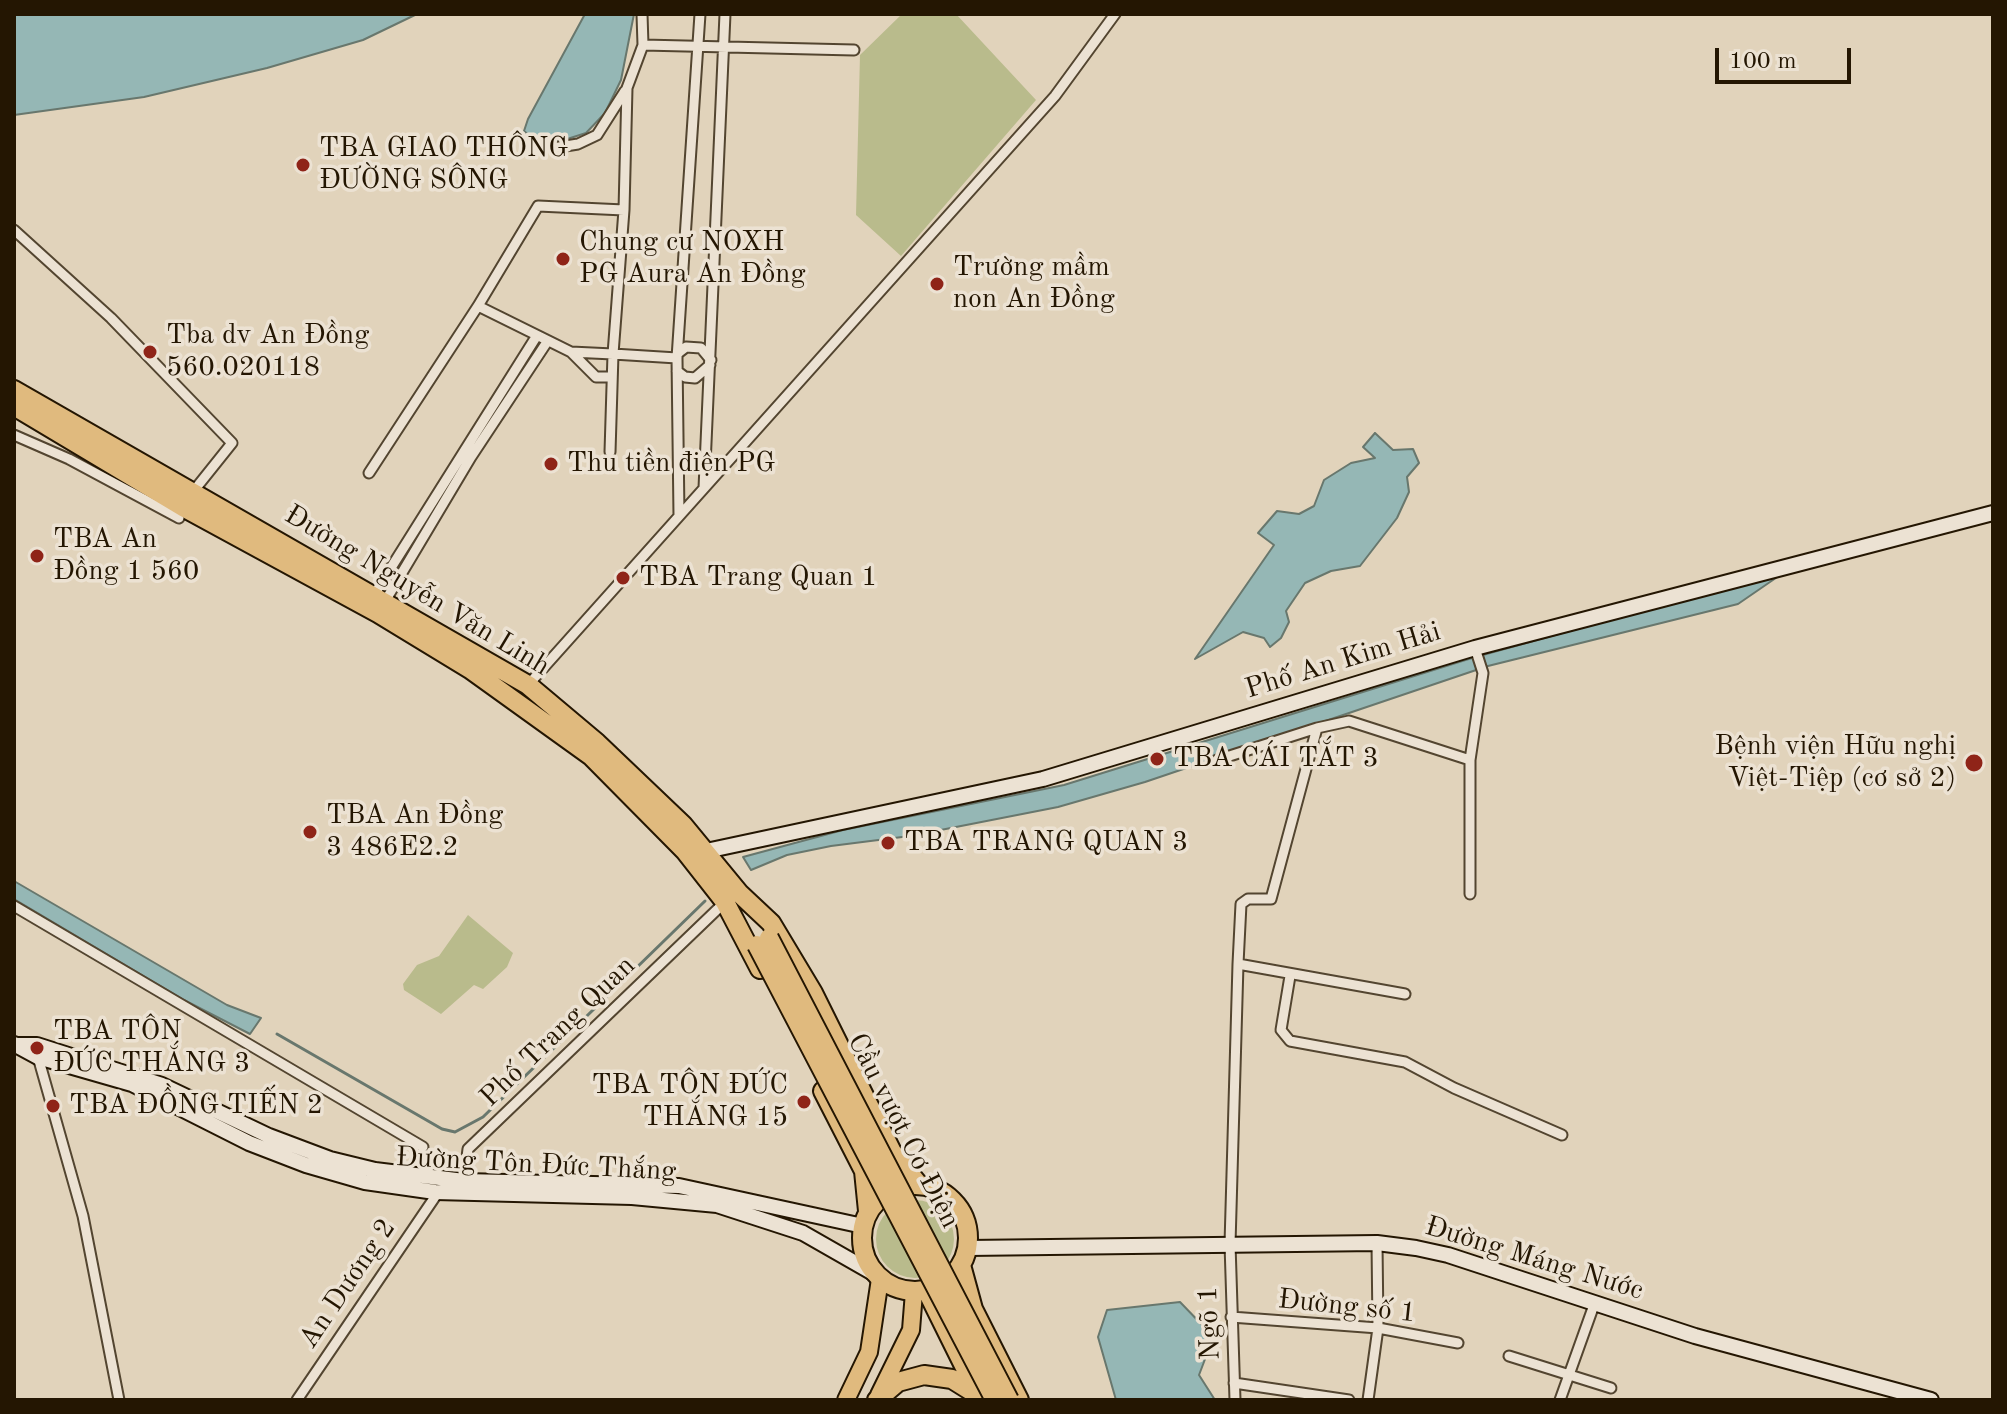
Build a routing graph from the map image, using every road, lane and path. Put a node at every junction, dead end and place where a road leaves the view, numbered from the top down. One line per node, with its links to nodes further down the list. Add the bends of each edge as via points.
1 (642, 14): 5 (street)
2 (700, 14): 6 (street)
3 (725, 14): 7 (street)
4 (1115, 14): 27 (street, via 1055,96)
5 (643, 45): 6 (street); 9 (street)
6 (699, 47): 7 (street); 18 (street)
7 (724, 47): 8 (street); 19 (street)
8 (854, 50)
9 (627, 88): 10 (street, via 597,135); 11 (street)
10 (553, 148)
11 (624, 210): 13 (street, via 538,206); 17 (street)
12 (14, 230): 28 (street, via 111,318 232,443)
13 (478, 306): 14 (street); 26 (street)
14 (536, 337): 15 (street); 32 (street)
15 (547, 342): 16 (street); 32 (street)
16 (571, 352): 17 (street); 21 (street, via 596,377)
17 (613, 354): 18 (street); 21 (street)
18 (677, 356): 19 (street, via 686,347 701,348); 20 (street)
19 (710, 363): 20 (street, via 695,378); 27 (street)
20 (677, 371): 30 (street)
21 (611, 377): 25 (street)
22 (14, 390): 28 (highway, Đường Nguyễn Văn Linh)
23 (14, 406): 32 (highway, Đường Nguyễn Văn Linh, via 183,507)
24 (14, 435): 31 (street)
25 (610, 452)
26 (369, 473)
27 (704, 488): 30 (street)
28 (192, 493): 32 (highway, Đường Nguyễn Văn Linh)
29 (1993, 513): 33 (main road, Phố An Kim Hải)
30 (679, 516): 34 (street)
31 (179, 518)
32 (376, 605): 34 (highway, Đường Nguyễn Văn Linh); 40 (highway, Đường Nguyễn Văn Linh, via 591,756)
33 (1476, 650): 37 (street, via 1482,670); 38 (main road, Phố An Kim Hải, via 1043,779)
34 (528, 685): 38 (highway, Đường Nguyễn Văn Linh, via 640,782)
35 (1317, 728): 36 (street); 37 (street, via 1349,721); 43 (street, Ngõ 1, via 1271,899 1241,904)
36 (1217, 760)
37 (1470, 760): 39 (street)
38 (706, 851): 40 (highway, Đường Nguyễn Văn Linh)
39 (1470, 894)
40 (732, 898): 42 (highway, Cầu vượt Cơ Điện); 50 (street, Phố Trang Quan, via 468,1149); 51 (highway, Đường Nguyễn Văn Linh, via 763,913 778,933 892,1152); 53 (highway, Đường Nguyễn Văn Linh, via 860,1163 868,1187)
41 (14, 906): 49 (street)
42 (763, 942): 72 (highway, Cầu vượt Cơ Điện, bridge); 73 (highway, Cầu vượt Cơ Điện, bridge)
43 (1238, 964): 44 (street); 55 (street, Ngõ 1)
44 (1290, 976): 45 (street); 48 (street, via 1281,1030 1290,1041 1405,1062)
45 (1405, 994)
46 (16, 1044): 47 (main road, Đường Tôn Đức Thắng); 50 (main road, Đường Tôn Đức Thắng, via 37,1045 162,1085 330,1159)
47 (38, 1057): 52 (main road, Đường Tôn Đức Thắng, via 132,1084 249,1143 306,1165 365,1182); 67 (street, via 83,1216)
48 (1562, 1135)
49 (423, 1147)
50 (464, 1181): 52 (street); 53 (main road, Đường Tôn Đức Thắng, via 679,1186)
51 (919, 1185): 53 (highway, via 894,1189); 56 (highway, via 944,1193 957,1205 968,1229)
52 (435, 1192): 57 (main road, Đường Tôn Đức Thắng, via 632,1197 717,1205 803,1233); 68 (street, An Dương 2)
53 (866, 1219): 57 (highway, via 863,1250)
54 (1377, 1243): 55 (main road, Đường Máng Nước); 59 (main road, Đường Máng Nước, via 1448,1255); 61 (street)
55 (1230, 1244): 56 (main road, Đường Máng Nước); 60 (street, Ngõ 1)
56 (964, 1257): 58 (highway, via 949,1280); 74 (highway, via 973,1309)
57 (876, 1276): 58 (highway, via 896,1288); 69 (main road, via 869,1352)
58 (921, 1291): 70 (main road, via 911,1330); 71 (highway)
59 (1594, 1305): 64 (street); 79 (main road, Đường Máng Nước)
60 (1231, 1317): 61 (street, Đường số 1); 65 (street, Ngõ 1)
61 (1378, 1328): 62 (street, Đường số 1); 77 (street)
62 (1458, 1343)
63 (1509, 1356): 64 (street)
64 (1569, 1375): 66 (street); 78 (street)
65 (1234, 1383): 75 (street, Ngõ 1); 76 (street)
66 (1611, 1388)
67 (119, 1400)
68 (297, 1400)
69 (846, 1400)
70 (876, 1400): 71 (highway, via 898,1382 924,1375 952,1379)
71 (981, 1400)
72 (995, 1400)
73 (1009, 1400)
74 (1019, 1400)
75 (1235, 1400)
76 (1349, 1400)
77 (1368, 1400)
78 (1560, 1400)
79 (1931, 1400)

